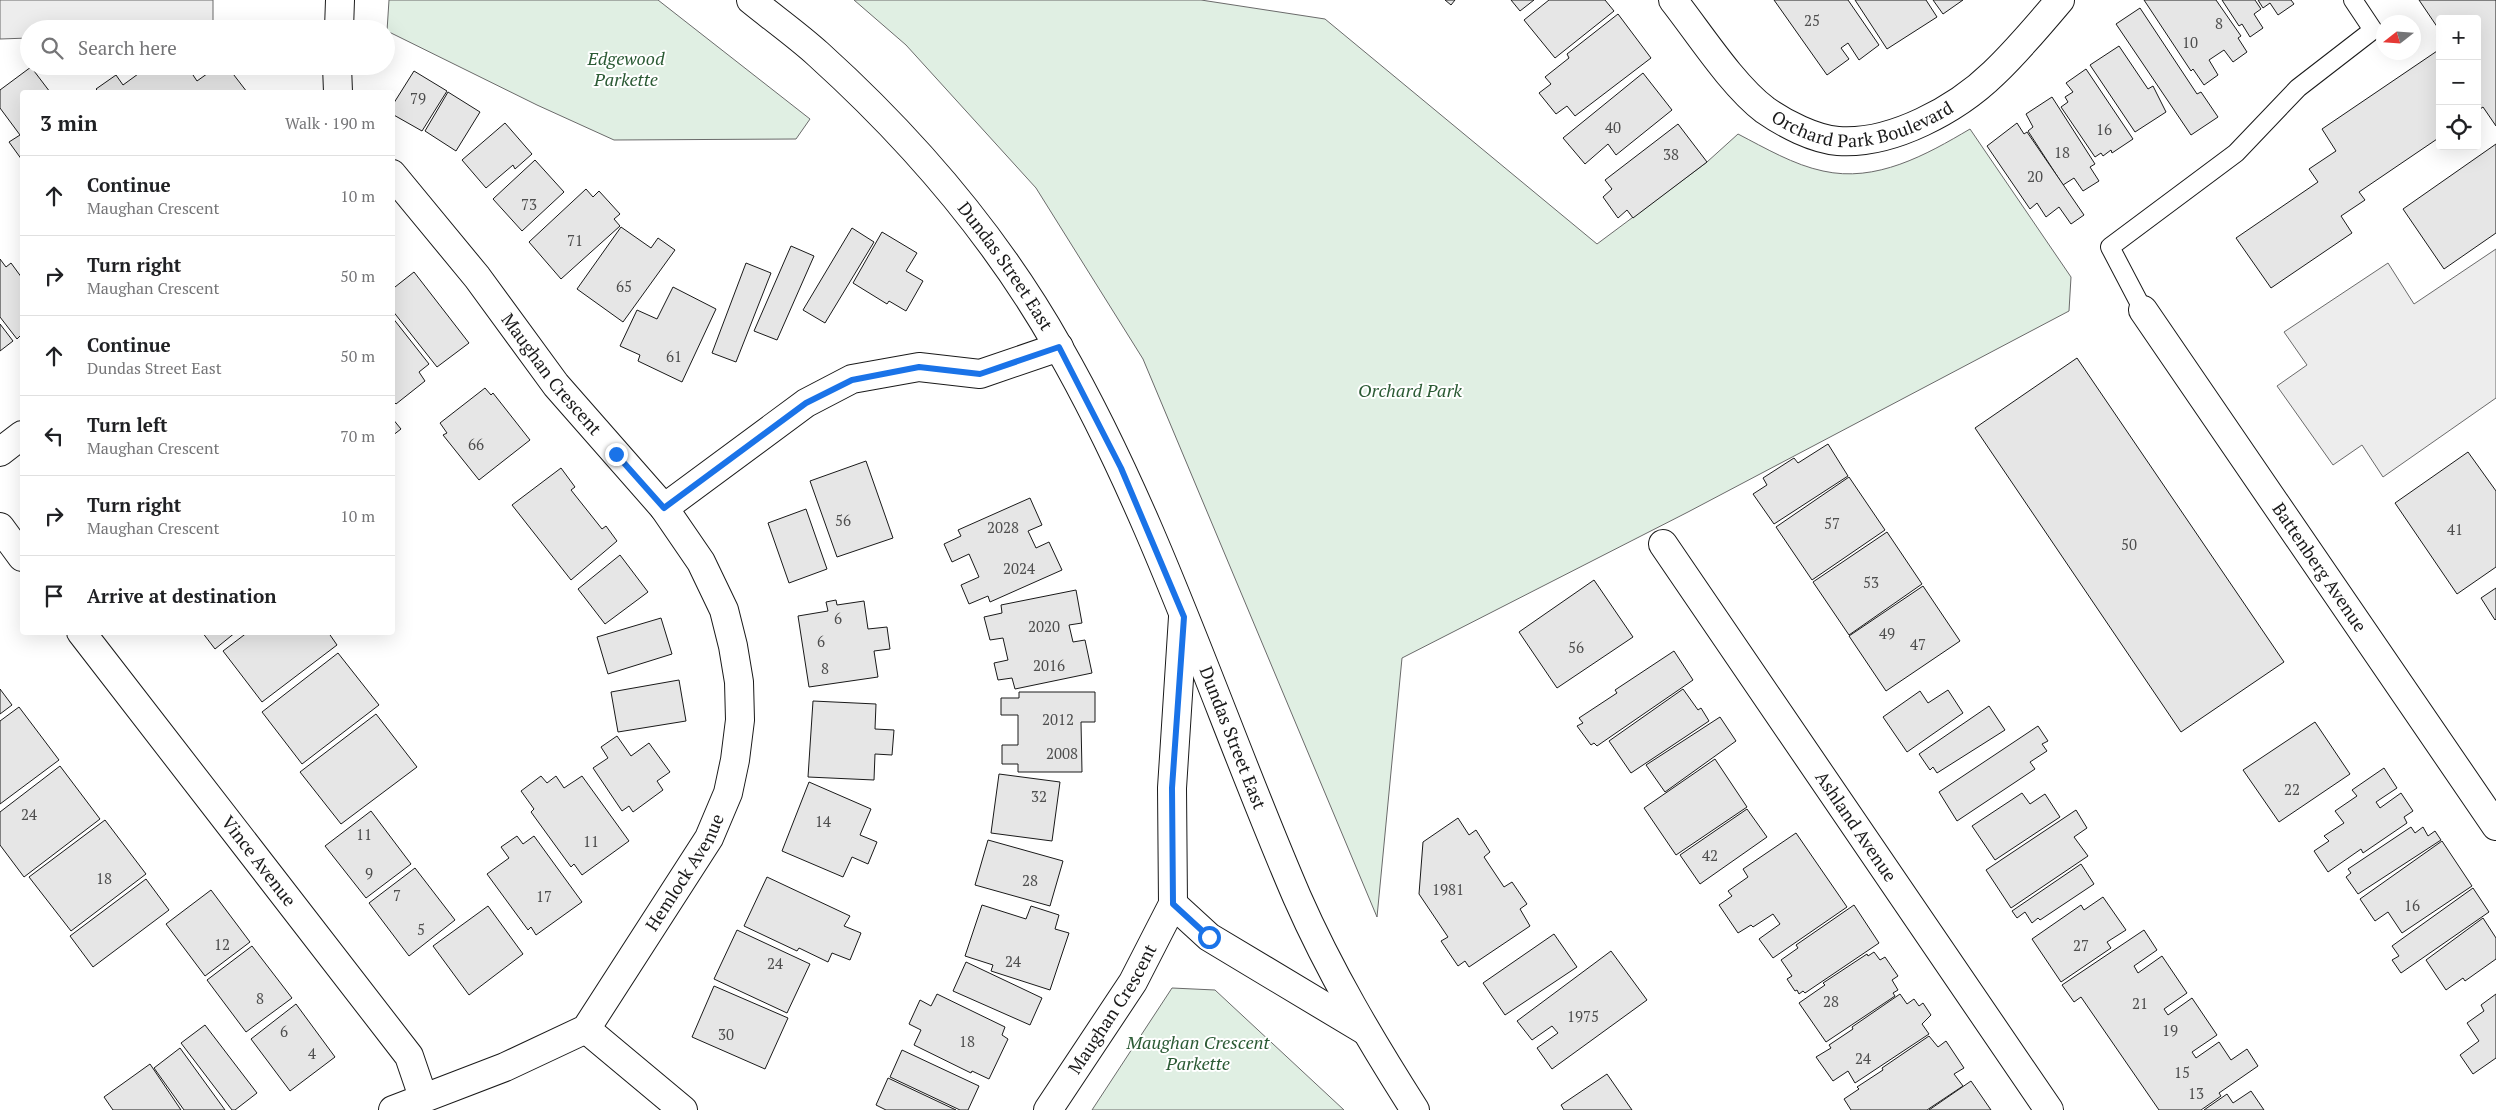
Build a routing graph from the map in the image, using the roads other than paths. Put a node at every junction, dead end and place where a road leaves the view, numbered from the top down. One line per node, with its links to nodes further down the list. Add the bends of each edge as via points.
1 (340, 0): 6 (street)
2 (751, 0): 11 (street, Dundas Street East, via 816,52 885,118 941,178 989,240)
3 (1673, 0): 4 (street, Orchard Park Boulevard, via 1731,75 1766,110 1802,130 1838,141 1871,138 1906,128 1946,110 1993,74)
4 (2060, 0)
5 (2353, 0): 10 (lane, via 2373,30 2298,88 2236,153 2110,248)
6 (339, 20)
7 (337, 75): 8 (street)
8 (338, 90)
9 (395, 178): 14 (street, Maughan Crescent, via 477,276 556,385)
10 (2143, 310): 20 (street, Battenberg Avenue)
11 (1059, 347): 14 (street, via 980,374 919,367 852,380 806,403); 18 (street, Dundas Street East, via 1121,468)
12 (20, 437): 13 (street)
13 (0, 452)
14 (664, 508): 22 (street, Hemlock Avenue, via 702,562 724,610 740,682 735,760 728,793 708,838)
15 (0, 528): 17 (street)
16 (1663, 544): 29 (street, Ashland Avenue)
17 (20, 553)
18 (1184, 617): 21 (street, Maughan Crescent, via 1172,788); 23 (street, Dundas Street East, via 1298,898)
19 (83, 635): 24 (street, Vince Avenue, via 409,1056)
20 (2496, 826)
21 (1173, 904): 23 (street, via 1209,937); 27 (street, Maughan Crescent, via 1133,982)
22 (586, 1029): 24 (street, via 504,1067); 26 (street)
23 (1364, 1030): 28 (street, Dundas Street East)
24 (423, 1097): 25 (street)
25 (393, 1110)
26 (683, 1110)
27 (1048, 1110)
28 (1415, 1110)
29 (2049, 1110)

